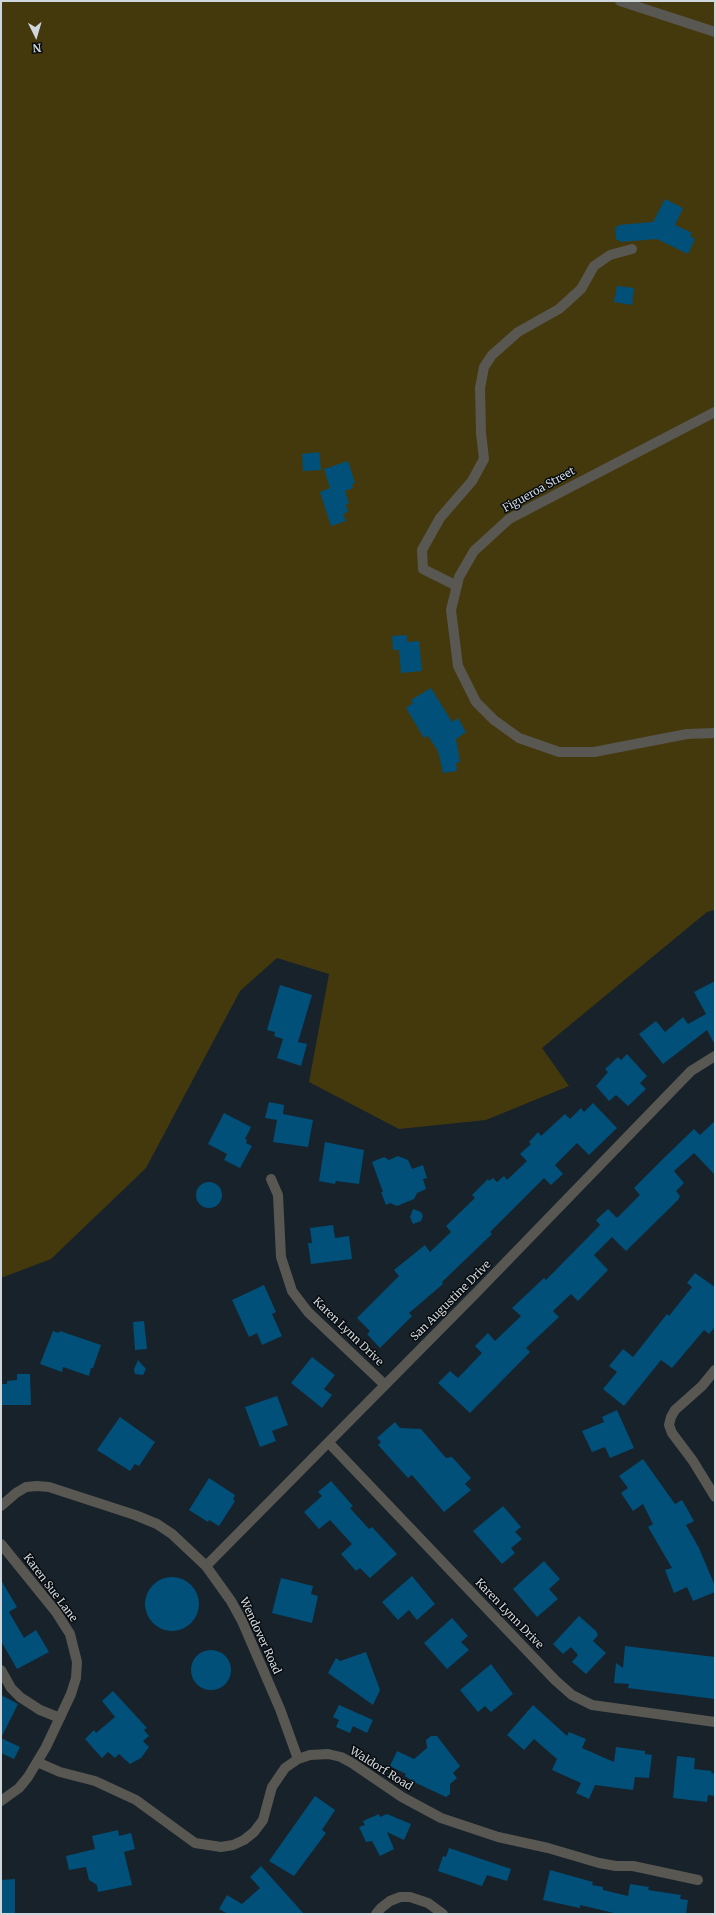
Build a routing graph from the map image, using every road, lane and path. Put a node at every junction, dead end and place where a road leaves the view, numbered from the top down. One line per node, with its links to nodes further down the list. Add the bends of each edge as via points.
1 (620, 1): 2 (street)
2 (715, 32)
3 (632, 249): 5 (street, via 610,255 594,266 581,289 559,309 518,332 492,355 484,367 480,396 484,459 472,481 440,518 422,550 423,569)
4 (715, 412): 5 (street, Figueroa Street, via 509,519 474,551 459,577)
5 (457, 586): 6 (street, Figueroa Street, via 451,610 458,666 476,702 494,720 519,738 559,752 594,752 687,734)
6 (715, 733)
7 (715, 1056): 10 (street, San Augustine Drive, via 692,1072)
8 (271, 1179): 10 (street, Karen Lynn Drive, via 278,1194 281,1257 292,1291 308,1312)
9 (715, 1370): 12 (street, via 670,1417 672,1433)
10 (385, 1385): 11 (street, San Augustine Drive)
11 (328, 1443): 15 (street, San Augustine Drive); 18 (street, Karen Lynn Drive, via 555,1680 572,1694 592,1705)
12 (715, 1497)
13 (1, 1506): 15 (street, Wendover Road, via 26,1488 49,1487 157,1524 172,1534)
14 (1, 1544): 17 (street, Karen Sue Lane, via 56,1612 70,1634 74,1646 76,1678)
15 (206, 1566): 19 (street, Wendover Road, via 231,1600 242,1621 280,1709)
16 (1, 1670): 17 (street, via 11,1688 20,1697 40,1710)
17 (60, 1718): 20 (street, Karen Sue Lane)
18 (715, 1722)
19 (298, 1759): 20 (street, Waldorf Road, via 285,1768 278,1777 272,1787 263,1820 254,1832 244,1840 221,1847 195,1843 136,1800 95,1781 60,1772); 22 (street, Waldorf Road, via 328,1754 341,1757 402,1797 441,1818 498,1837 599,1863 633,1866)
20 (37, 1762): 21 (street, Karen Sue Lane, via 19,1788)
21 (1, 1801)
22 (698, 1880)
23 (376, 1914): 24 (street, via 390,1901 400,1897 410,1897 428,1903)
24 (443, 1914)

